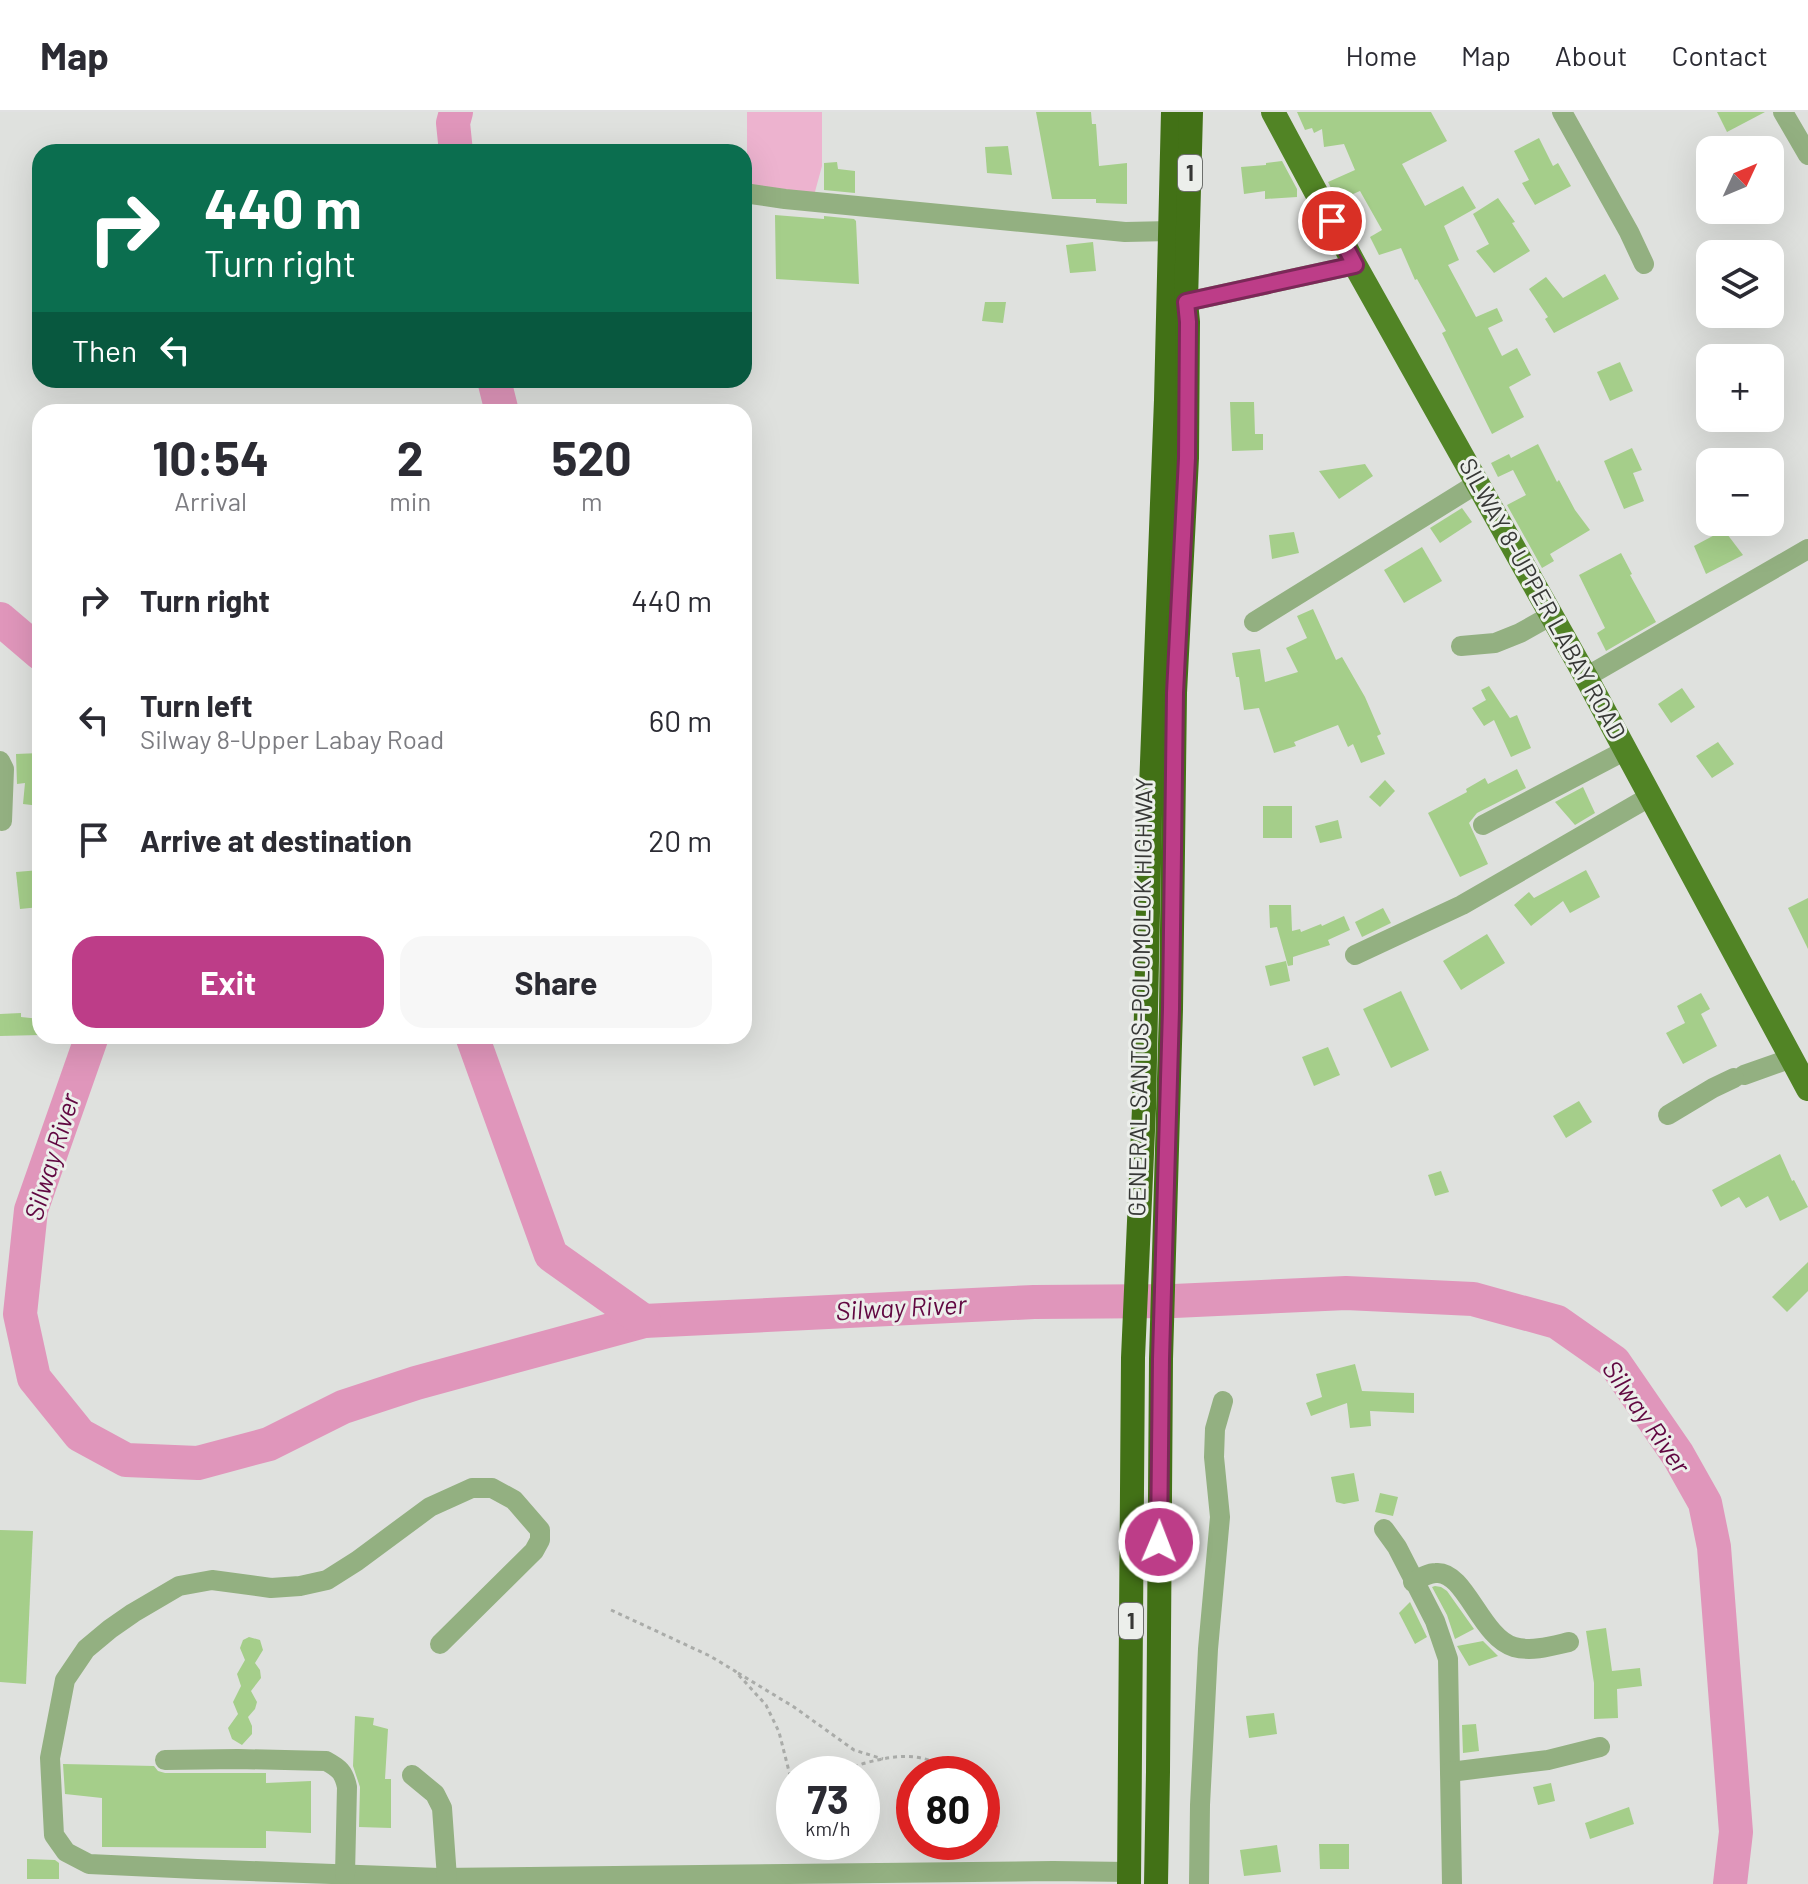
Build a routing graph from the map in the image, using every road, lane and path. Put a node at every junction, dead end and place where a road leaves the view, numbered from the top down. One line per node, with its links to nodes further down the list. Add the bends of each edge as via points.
1 (1173, 112): 8 (highway, 1)
2 (1191, 112): 11 (highway, GENERAL SANTOS-POLOMOLOK HIGHWAY / 1)
3 (1273, 112): 10 (main road, SILWAY 8-UPPER LABAY ROAD)
4 (1562, 112): 9 (street)
5 (1783, 112): 6 (street)
6 (1808, 155)
7 (752, 194): 8 (street, via 1125,232)
8 (1171, 231): 44 (highway, 1, via 1133,1358)
9 (1644, 264)
10 (1355, 265): 11 (street); 12 (main road, SILWAY 8-UPPER LABAY ROAD)
11 (1186, 302): 45 (highway, GENERAL SANTOS-POLOMOLOK HIGHWAY / 1, via 1187,458 1175,693 1161,1359)
12 (1478, 483): 14 (main road, SILWAY 8-UPPER LABAY ROAD); 15 (street)
13 (1808, 549): 17 (street)
14 (1552, 615): 16 (street, via 1495,643); 17 (main road, SILWAY 8-UPPER LABAY ROAD)
15 (1254, 622)
16 (1461, 646)
17 (1586, 677): 18 (main road, SILWAY 8-UPPER LABAY ROAD)
18 (1626, 750): 20 (main road, SILWAY 8-UPPER LABAY ROAD); 22 (street)
19 (0, 761): 21 (street)
20 (1651, 796): 23 (street, via 1462,905); 24 (main road, SILWAY 8-UPPER LABAY ROAD)
21 (2, 821)
22 (1483, 825)
23 (1355, 955)
24 (1792, 1058): 25 (main road, SILWAY 8-UPPER LABAY ROAD); 26 (street, via 1739,1076)
25 (1808, 1089)
26 (1668, 1115)
27 (1223, 1401): 46 (street, via 1215,1429 1220,1517 1208,1649)
28 (1384, 1529): 29 (street)
29 (1413, 1582): 31 (street, via 1440,1572 1448,1576 1491,1632 1516,1648); 40 (street, via 1448,1659)
30 (611, 1610): 33 (path)
31 (1569, 1642)
32 (440, 1644): 42 (street, via 540,1540 540,1530 514,1500 492,1488 472,1488 430,1507 327,1580 271,1588 212,1580 179,1586 110,1629 86,1649 65,1680 50,1758 54,1835 66,1852 89,1864)
33 (735, 1671): 35 (path, via 766,1705); 37 (path, via 854,1750)
34 (1600, 1747): 40 (street, via 1548,1760)
35 (785, 1756)
36 (896, 1757): 37 (path)
37 (883, 1759): 39 (path)
38 (165, 1760): 42 (street, via 326,1761 338,1767 347,1787)
39 (880, 1760)
40 (1450, 1772): 47 (street)
41 (412, 1775): 43 (street, via 435,1794 442,1808)
42 (345, 1874): 43 (street)
43 (447, 1878): 44 (street, via 1038,1871)
44 (1129, 1878)
45 (1156, 1884)
46 (1199, 1884)
47 (1452, 1884)

